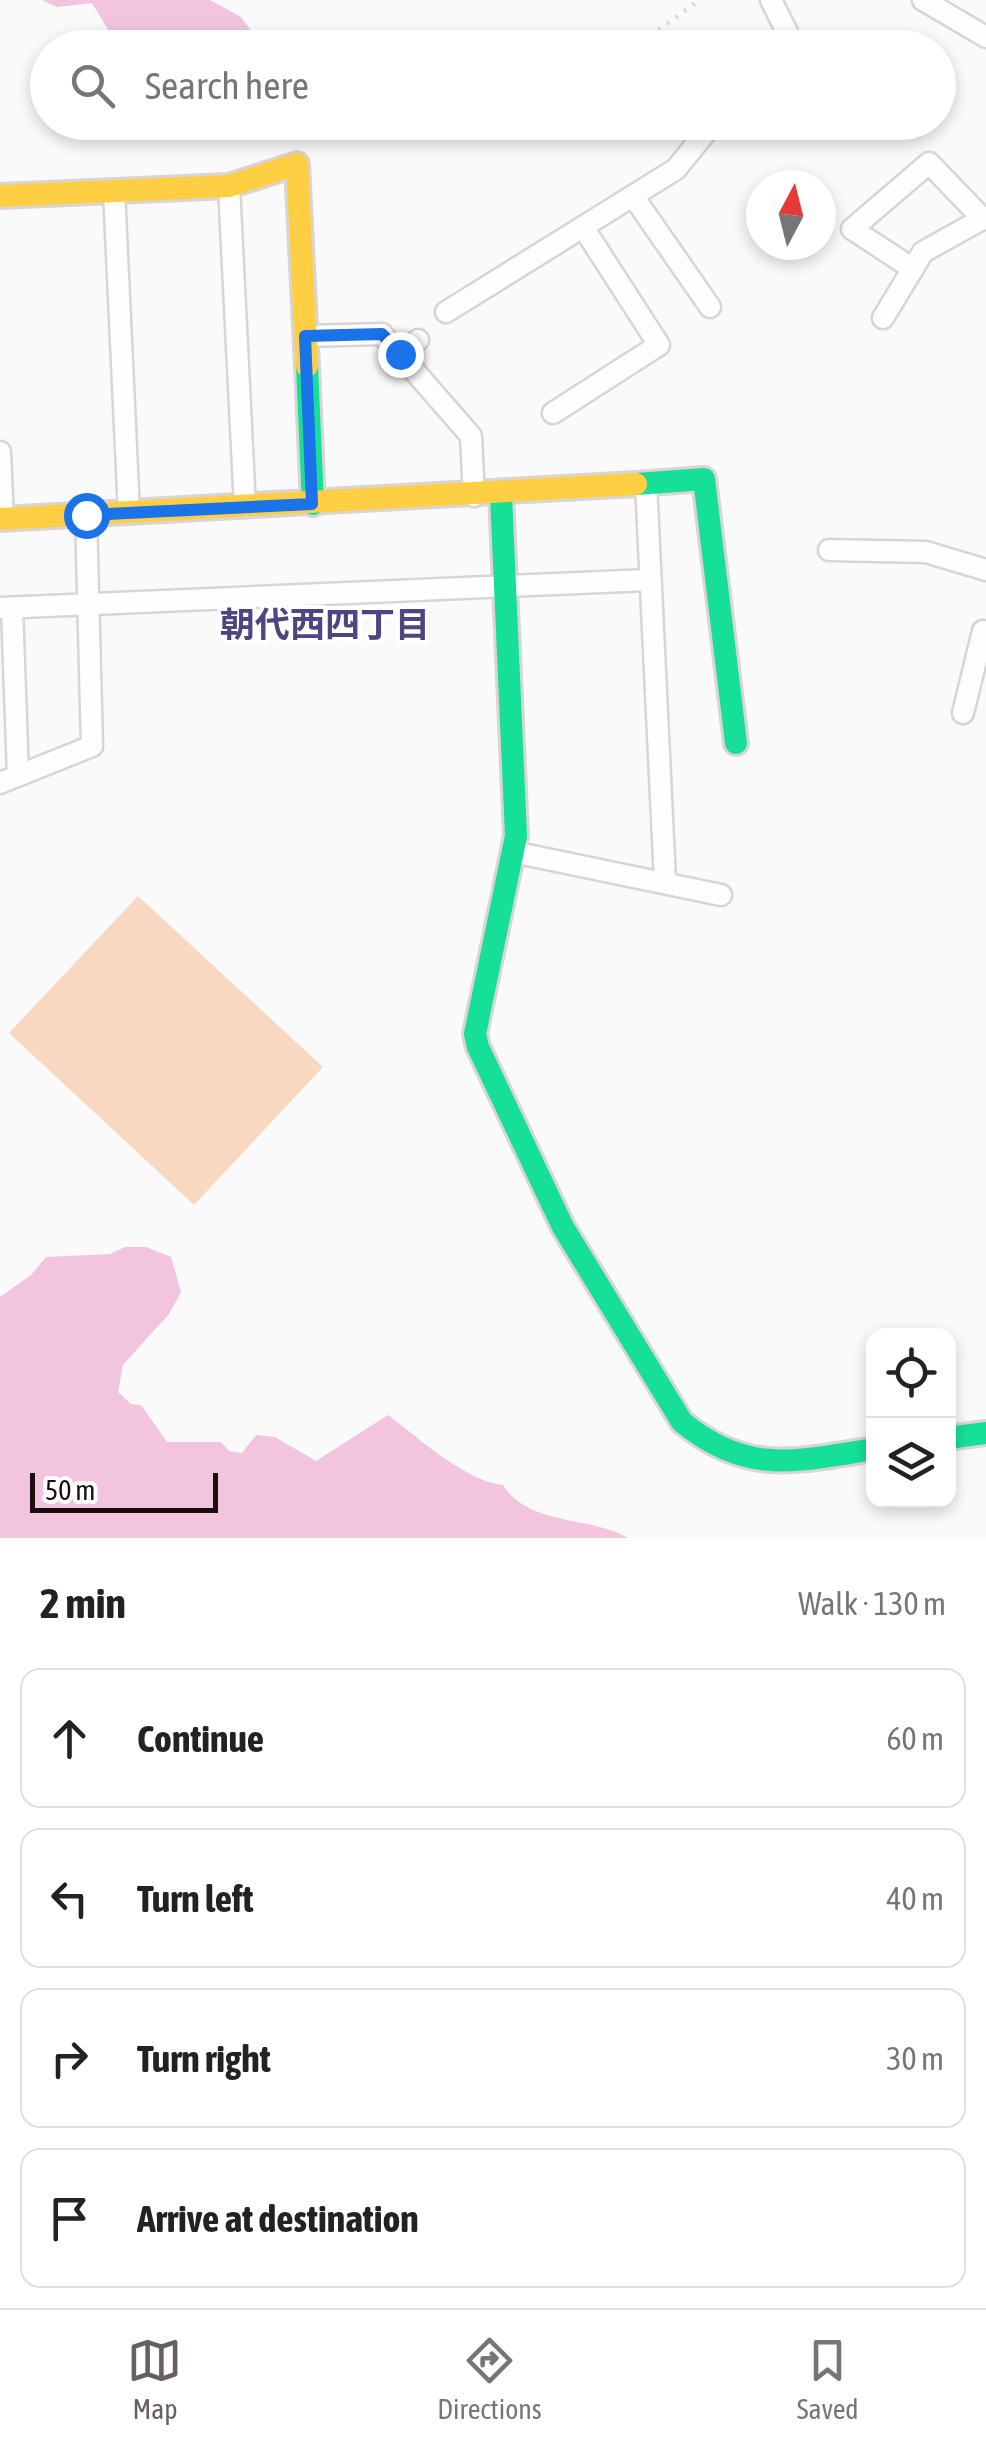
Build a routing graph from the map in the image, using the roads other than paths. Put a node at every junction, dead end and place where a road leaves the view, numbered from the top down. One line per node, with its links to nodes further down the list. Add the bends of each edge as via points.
1 (771, 0): 3 (street)
2 (923, 0): 4 (street)
3 (786, 30)
4 (986, 38)
5 (700, 140): 9 (street, via 676,170)
6 (229, 186): 7 (street); 16 (street, via 297,164); 25 (street)
7 (114, 190): 8 (street); 26 (street)
8 (0, 196)
9 (632, 196): 11 (street); 13 (street)
10 (984, 218): 12 (street, via 923,252); 12 (street, via 929,164 852,230)
11 (583, 227): 14 (street); 19 (street, via 659,344)
12 (913, 268): 15 (street)
13 (710, 308)
14 (446, 312)
15 (883, 318)
16 (305, 336): 18 (street, via 382,334); 24 (street)
17 (418, 340): 18 (street)
18 (400, 354): 23 (street, via 471,436)
19 (553, 413)
20 (0, 452): 28 (street)
21 (646, 483): 22 (street); 31 (street); 38 (street, via 704,479)
22 (500, 495): 23 (street); 32 (street)
23 (474, 496): 24 (street)
24 (312, 504): 25 (street)
25 (246, 507): 26 (street)
26 (129, 513): 27 (street)
27 (86, 515): 28 (street); 33 (street)
28 (2, 519)
29 (829, 550): 30 (street, via 926,552)
30 (986, 570)
31 (648, 580): 32 (street); 41 (street)
32 (505, 584): 33 (street); 40 (street)
33 (88, 603): 34 (street); 39 (street, via 92,746)
34 (6, 608): 39 (street)
35 (983, 630): 36 (street)
36 (977, 690): 37 (street)
37 (963, 713)
38 (736, 743)
39 (9, 779)
40 (513, 852): 41 (street); 45 (street, via 478,1047 563,1226 659,1391 709,1448 740,1459 768,1464)
41 (665, 881): 42 (street)
42 (720, 895)
43 (986, 1433): 44 (street)
44 (956, 1437)
45 (866, 1450)

